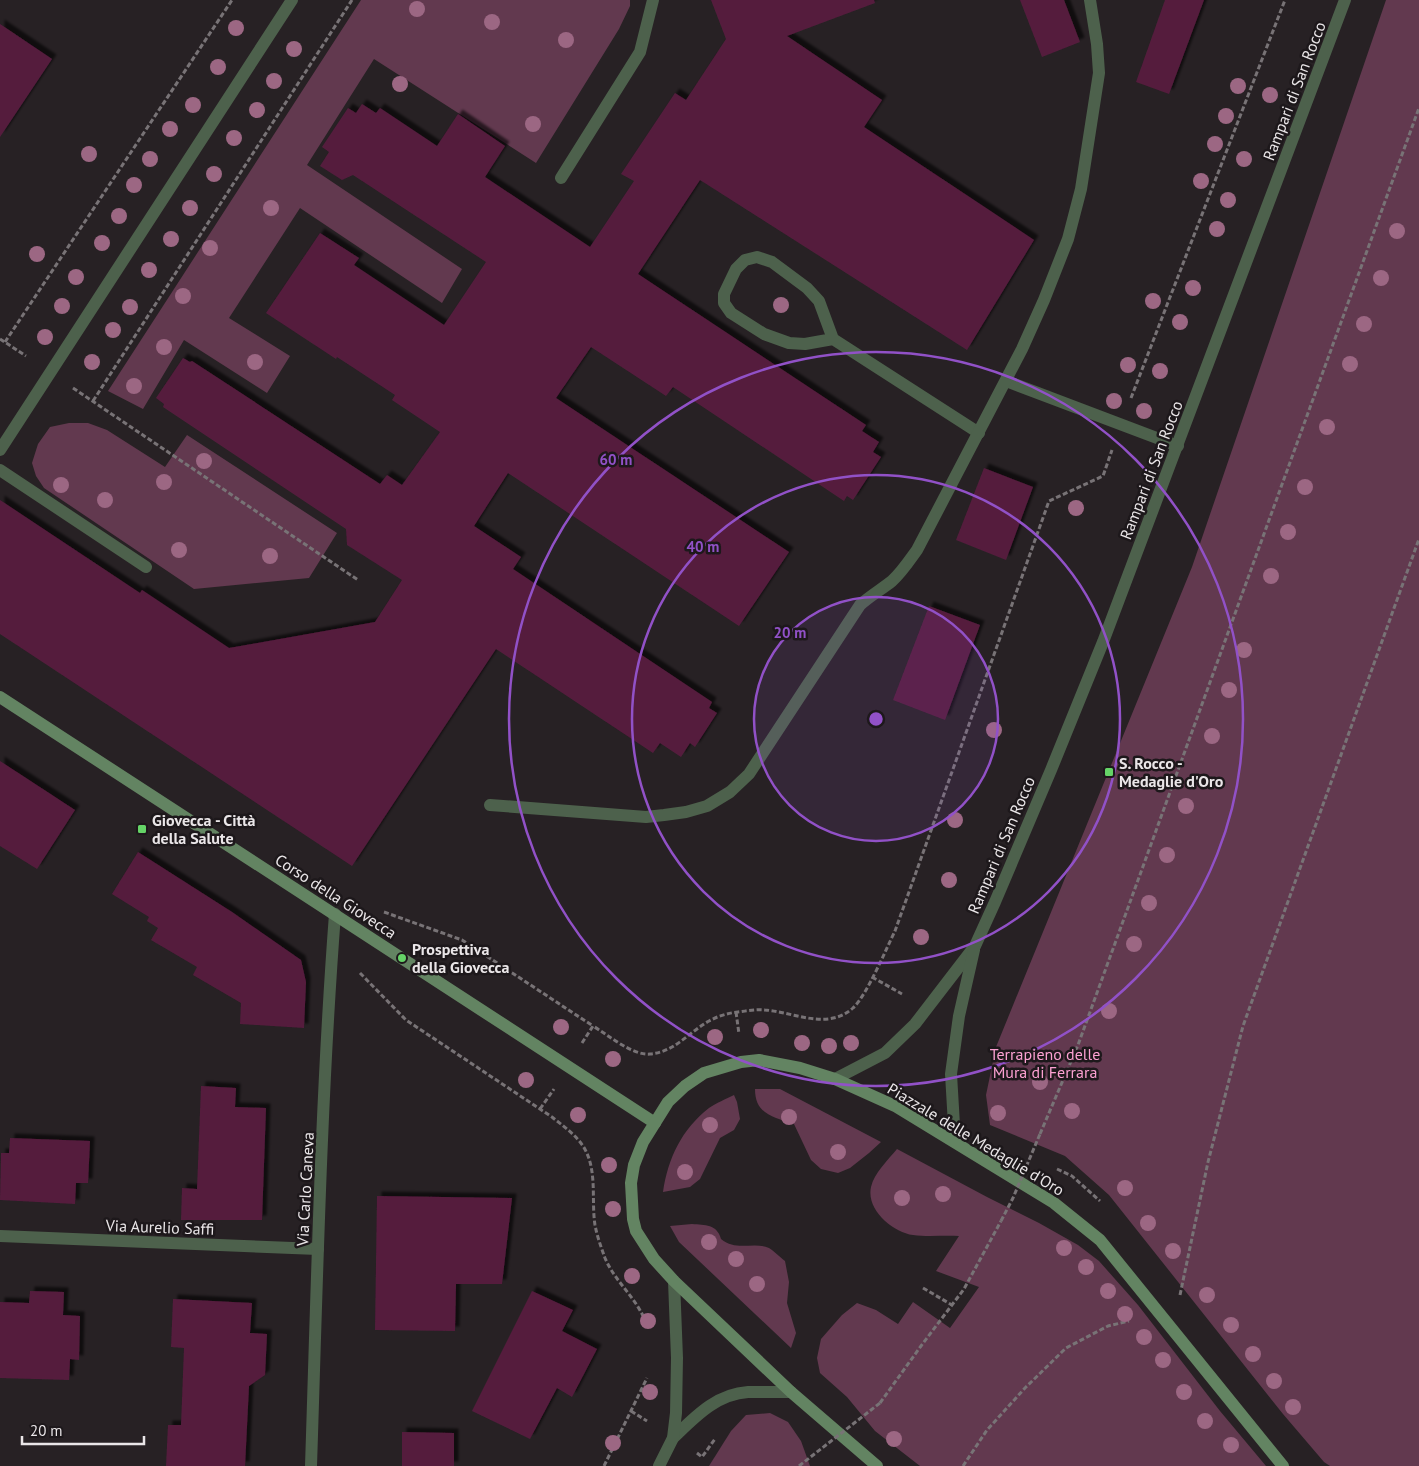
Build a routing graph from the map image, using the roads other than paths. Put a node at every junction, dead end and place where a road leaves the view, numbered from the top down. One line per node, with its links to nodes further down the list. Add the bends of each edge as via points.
1 (292, 0): 10 (street)
2 (653, 0): 5 (street, via 640,52)
3 (1090, 0): 7 (street, via 1099,73 1081,189 1068,239)
4 (1345, 0): 9 (street, Rampari di San Rocco)
5 (561, 178)
6 (833, 338): 6 (street, via 819,301 808,288 772,262 757,257 745,260 736,269 724,294 724,303 731,313 764,334 789,343 805,344); 8 (street)
7 (1006, 381): 8 (street); 9 (street)
8 (978, 433): 14 (street, via 905,568 860,605 748,774 730,792 707,806 693,810 646,816)
9 (1178, 446): 16 (street, Rampari di San Rocco, via 1051,770)
10 (0, 450)
11 (0, 470): 12 (street)
12 (146, 567)
13 (0, 697): 15 (street, Corso della Giovecca)
14 (490, 805)
15 (335, 914): 18 (street, Corso della Giovecca); 21 (street, Via Carlo Caneva)
16 (975, 946): 17 (street, Rampari di San Rocco, via 915,1024 885,1053); 19 (street, Rampari di San Rocco, via 959,1016 951,1074)
17 (835, 1079): 18 (street, Piazzale delle Medaglie d'Oro, via 778,1062 741,1062 704,1073 685,1086 668,1102); 19 (street, Piazzale delle Medaglie d'Oro, via 895,1106)
18 (655, 1123): 22 (street, Piazzale delle Medaglie d'Oro, via 634,1165 631,1182 633,1218 642,1242)
19 (955, 1142): 28 (street, Piazzale delle Medaglie d'Oro, via 1054,1203 1100,1240)
20 (0, 1236): 21 (street, Via Aurelio Saffi)
21 (318, 1249): 25 (street, Via Carlo Caneva)
22 (674, 1281): 23 (street, Piazzale delle Medaglie d'Oro); 24 (street, via 678,1385)
23 (791, 1392): 24 (street, via 747,1392 723,1398 698,1414); 27 (street, Piazzale delle Medaglie d'Oro)
24 (673, 1438): 26 (street)
25 (311, 1466)
26 (659, 1466)
27 (877, 1466)
28 (1283, 1466)

